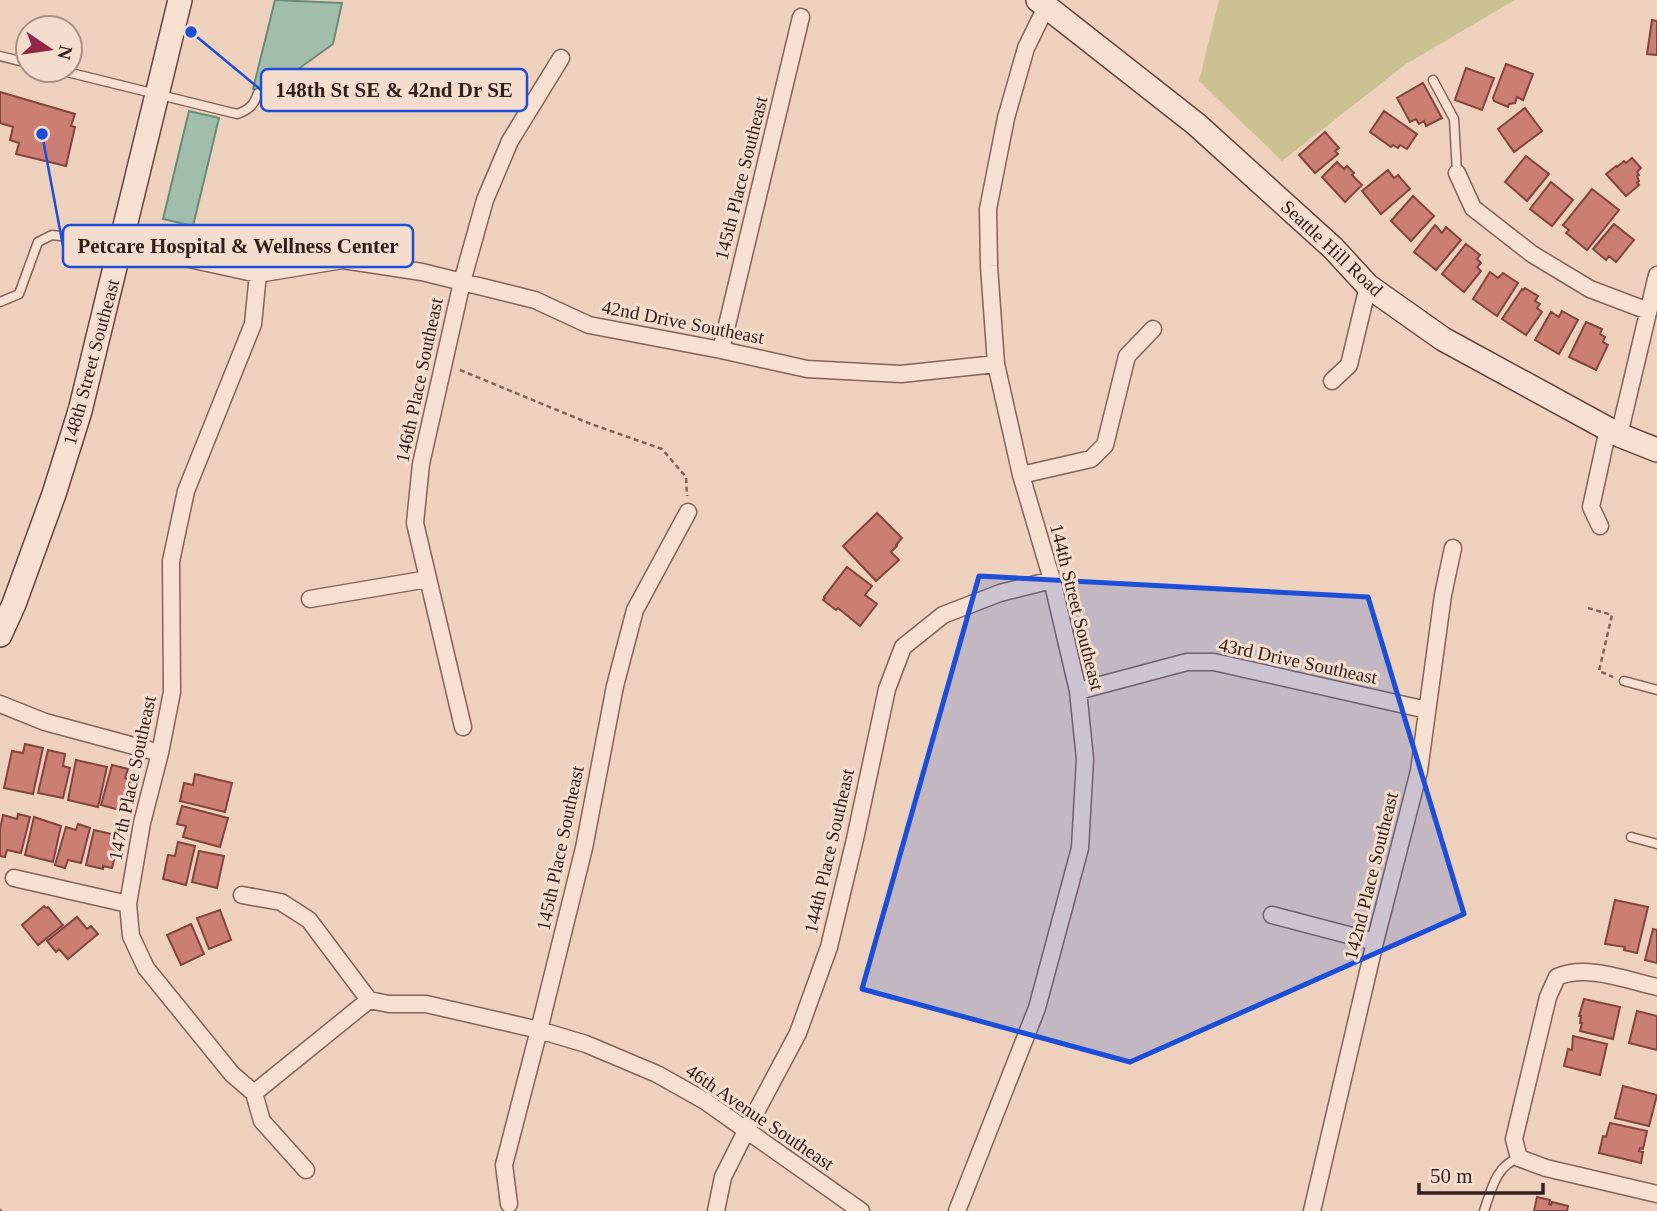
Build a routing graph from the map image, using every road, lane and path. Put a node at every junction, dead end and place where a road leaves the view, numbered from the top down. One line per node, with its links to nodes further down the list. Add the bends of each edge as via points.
1 (180, 0): 8 (main road, 148th Street Southeast)
2 (1042, 4): 14 (main road, Seattle Hill Road, via 1196,124 1333,248); 20 (street, 144th Street Southeast, via 1006,118 988,209)
3 (801, 17): 18 (street, 145th Place Southeast)
4 (561, 58): 13 (street, 146th Place Southeast, via 510,141 485,200)
5 (84, 76): 8 (lane)
6 (1433, 80): 9 (lane, via 1454,119)
7 (258, 93): 8 (lane, via 248,110 237,114)
8 (158, 94): 10 (main road, 148th Street Southeast)
9 (1457, 173): 16 (street, via 1473,208 1532,254 1590,289)
10 (121, 244): 11 (street, 42nd Drive Southeast); 15 (lane, via 52,235 38,242 19,295); 32 (main road, 148th Street Southeast, via 69,447)
11 (258, 274): 13 (street, 42nd Drive Southeast, via 343,260); 39 (street, 147th Place Southeast, via 253,324 187,491 171,561 172,692)
12 (1657, 275): 16 (street)
13 (462, 282): 18 (street, 42nd Drive Southeast, via 535,300 589,325); 19 (street, 146th Place Southeast)
14 (1368, 286): 21 (street, via 1349,365); 22 (main road, Seattle Hill Road, via 1443,339)
15 (0, 302)
16 (1648, 311): 22 (street)
17 (1153, 330): 24 (street, via 1127,356 1105,445 1091,459)
18 (721, 350): 20 (street, 42nd Drive Southeast, via 807,369 901,374)
19 (444, 364): 25 (path, via 662,449 687,477); 28 (street, 146th Place Southeast, via 421,464 415,523)
20 (996, 364): 24 (street, 144th Street Southeast)
21 (1332, 381)
22 (1613, 432): 23 (main road, Seattle Hill Road); 26 (street, via 1591,507)
23 (1657, 450)
24 (1021, 475): 29 (street, 144th Street Southeast)
25 (688, 512): 49 (street, 145th Place Southeast, via 635,610)
26 (1600, 526)
27 (1453, 548): 37 (street, 142nd Place Southeast)
28 (428, 579): 30 (street); 38 (street, 146th Place Southeast)
29 (1052, 580): 35 (street, 144th Street Southeast); 51 (street, 144th Place Southeast, via 1000,593 943,615 903,647 887,689 829,947 798,1032)
30 (310, 599)
31 (1588, 608): 33 (path, via 1612,615 1599,671)
32 (0, 635)
33 (1624, 681): 34 (lane)
34 (1657, 690)
35 (1078, 691): 37 (street, 43rd Drive Southeast, via 1187,662 1214,662); 58 (street, 144th Street Southeast, via 1085,759 1080,848 1037,1007)
36 (0, 704): 39 (street, via 46,722)
37 (1427, 710): 46 (street, 142nd Place Southeast, via 1419,771)
38 (463, 727)
39 (160, 753): 44 (street, 147th Place Southeast)
40 (1631, 837): 41 (lane)
41 (1657, 844)
42 (14, 878): 44 (street)
43 (242, 895): 48 (street, via 281,902 309,920)
44 (128, 904): 50 (street, 147th Place Southeast, via 131,936 146,968 232,1074)
45 (1272, 915): 46 (street)
46 (1376, 942): 59 (street, 142nd Place Southeast)
47 (1657, 987): 52 (street, via 1590,971 1557,977 1548,997 1514,1139)
48 (369, 1000): 49 (street, 46th Avenue Southeast, via 426,1004); 50 (street)
49 (539, 1030): 51 (street, 46th Avenue Southeast, via 657,1074); 55 (street, 145th Place Southeast, via 504,1165)
50 (254, 1093): 53 (street, via 262,1121)
51 (747, 1129): 56 (street, 144th Place Southeast, via 723,1177); 57 (street, 46th Avenue Southeast)
52 (1519, 1158): 54 (street); 60 (lane, via 1499,1172)
53 (306, 1170)
54 (1657, 1194)
55 (509, 1204)
56 (716, 1211)
57 (861, 1211)
58 (957, 1211)
59 (1312, 1211)
60 (1484, 1211)

